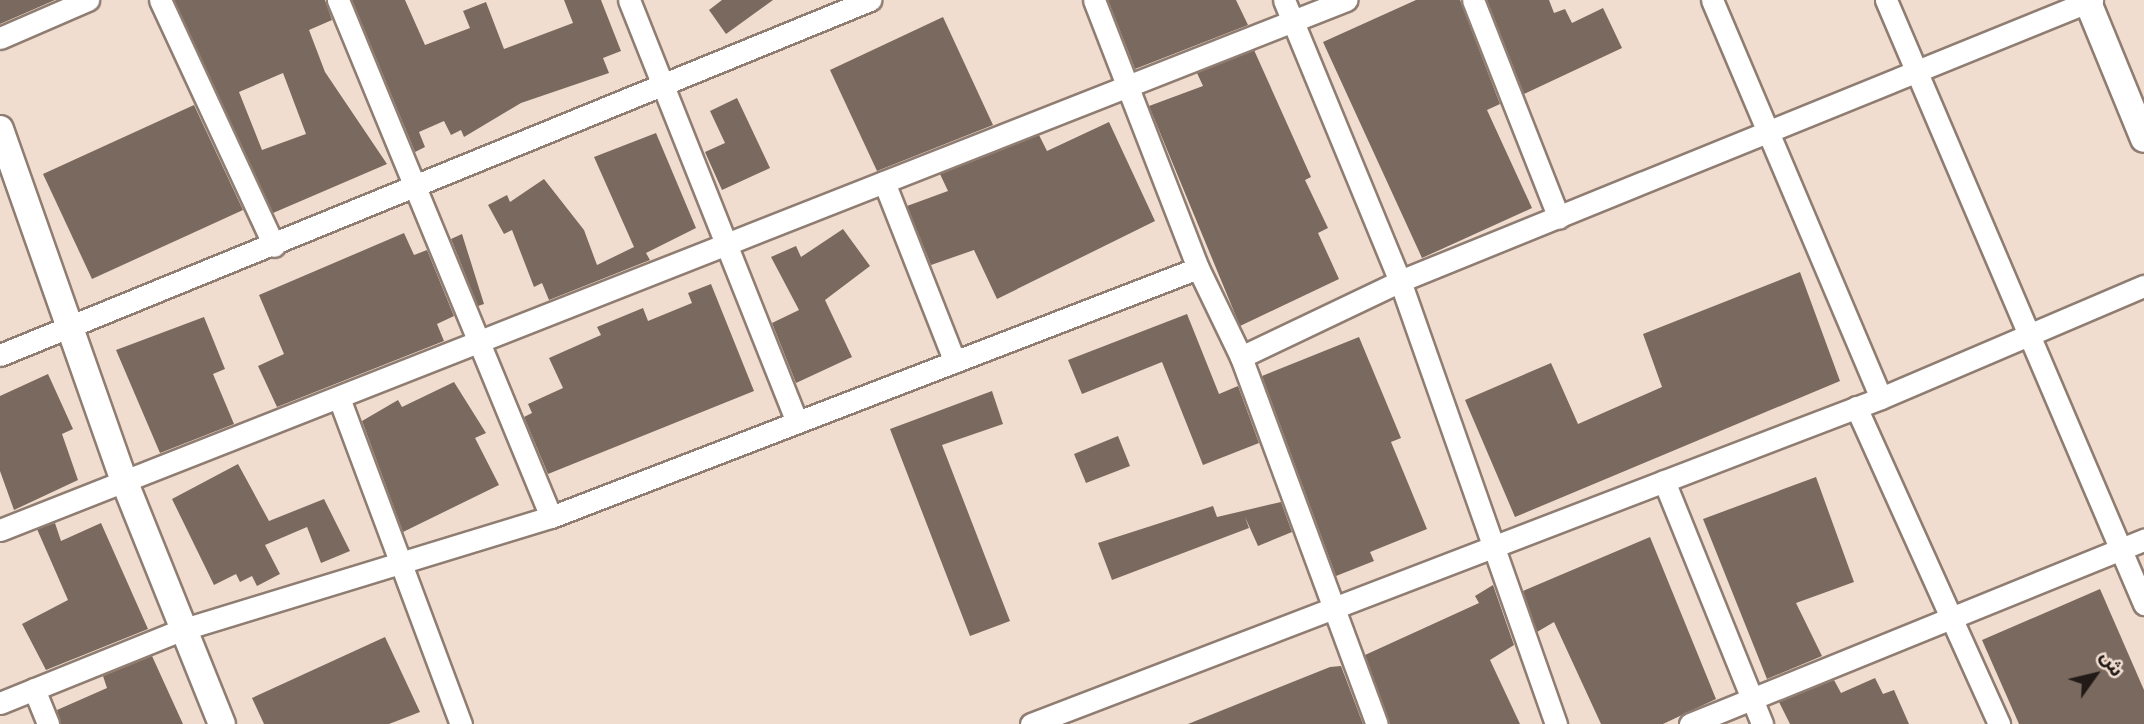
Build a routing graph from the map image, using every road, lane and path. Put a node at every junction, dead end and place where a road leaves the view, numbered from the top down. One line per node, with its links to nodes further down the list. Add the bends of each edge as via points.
1 (88, 0): 15 (street)
2 (160, 0): 25 (street)
3 (338, 0): 23 (street)
4 (629, 0): 18 (street)
5 (870, 0): 13 (street)
6 (1094, 0): 17 (street)
7 (1284, 0): 14 (street)
8 (1346, 0): 14 (street)
9 (1473, 0): 24 (street)
10 (1712, 0): 20 (street)
11 (1886, 0): 16 (street)
12 (2089, 1): 16 (street); 21 (street)
13 (819, 9): 18 (street)
14 (1293, 20): 17 (street); 28 (street)
15 (0, 38)
16 (1914, 69): 20 (street); 31 (street)
17 (1127, 82): 22 (street); 27 (street)
18 (664, 86): 23 (street); 26 (street)
19 (0, 129): 30 (street)
20 (1767, 130): 24 (street); 37 (street)
21 (2144, 139)
22 (884, 182): 26 (street); 35 (street)
23 (412, 188): 25 (street); 32 (street)
24 (1559, 218): 28 (street)
25 (274, 246): 30 (street)
26 (729, 246): 32 (street); 39 (street)
27 (1198, 268): 34 (street); 35 (street)
28 (1401, 281): 34 (street); 45 (street)
29 (2144, 286): 31 (street)
30 (68, 331): 33 (street); 40 (street)
31 (2032, 334): 37 (street); 44 (street)
32 (480, 346): 36 (street); 42 (street)
33 (0, 355)
34 (1241, 357): 48 (street)
35 (955, 362): 39 (street)
36 (339, 398): 40 (street); 46 (street)
37 (1881, 398): 38 (street)
38 (1857, 407): 41 (street); 49 (street)
39 (797, 422): 42 (street)
40 (123, 478): 43 (street); 50 (street)
41 (1664, 481): 45 (street); 52 (street)
42 (551, 517): 46 (street)
43 (0, 530)
44 (2134, 544): 47 (street); 49 (street)
45 (1492, 551): 48 (street); 59 (street)
46 (403, 562): 50 (street); 56 (street)
47 (2144, 604)
48 (1333, 609): 57 (street); 58 (street)
49 (1950, 618): 52 (street); 62 (street)
50 (181, 630): 51 (street); 55 (street)
51 (34, 689): 53 (street); 54 (street)
52 (1752, 699): 60 (street); 61 (street)
53 (0, 703)
54 (48, 724)
55 (222, 724)
56 (461, 724)
57 (1031, 724)
58 (1377, 724)
59 (1556, 724)
60 (1690, 724)
61 (1762, 724)
62 (1999, 724)

